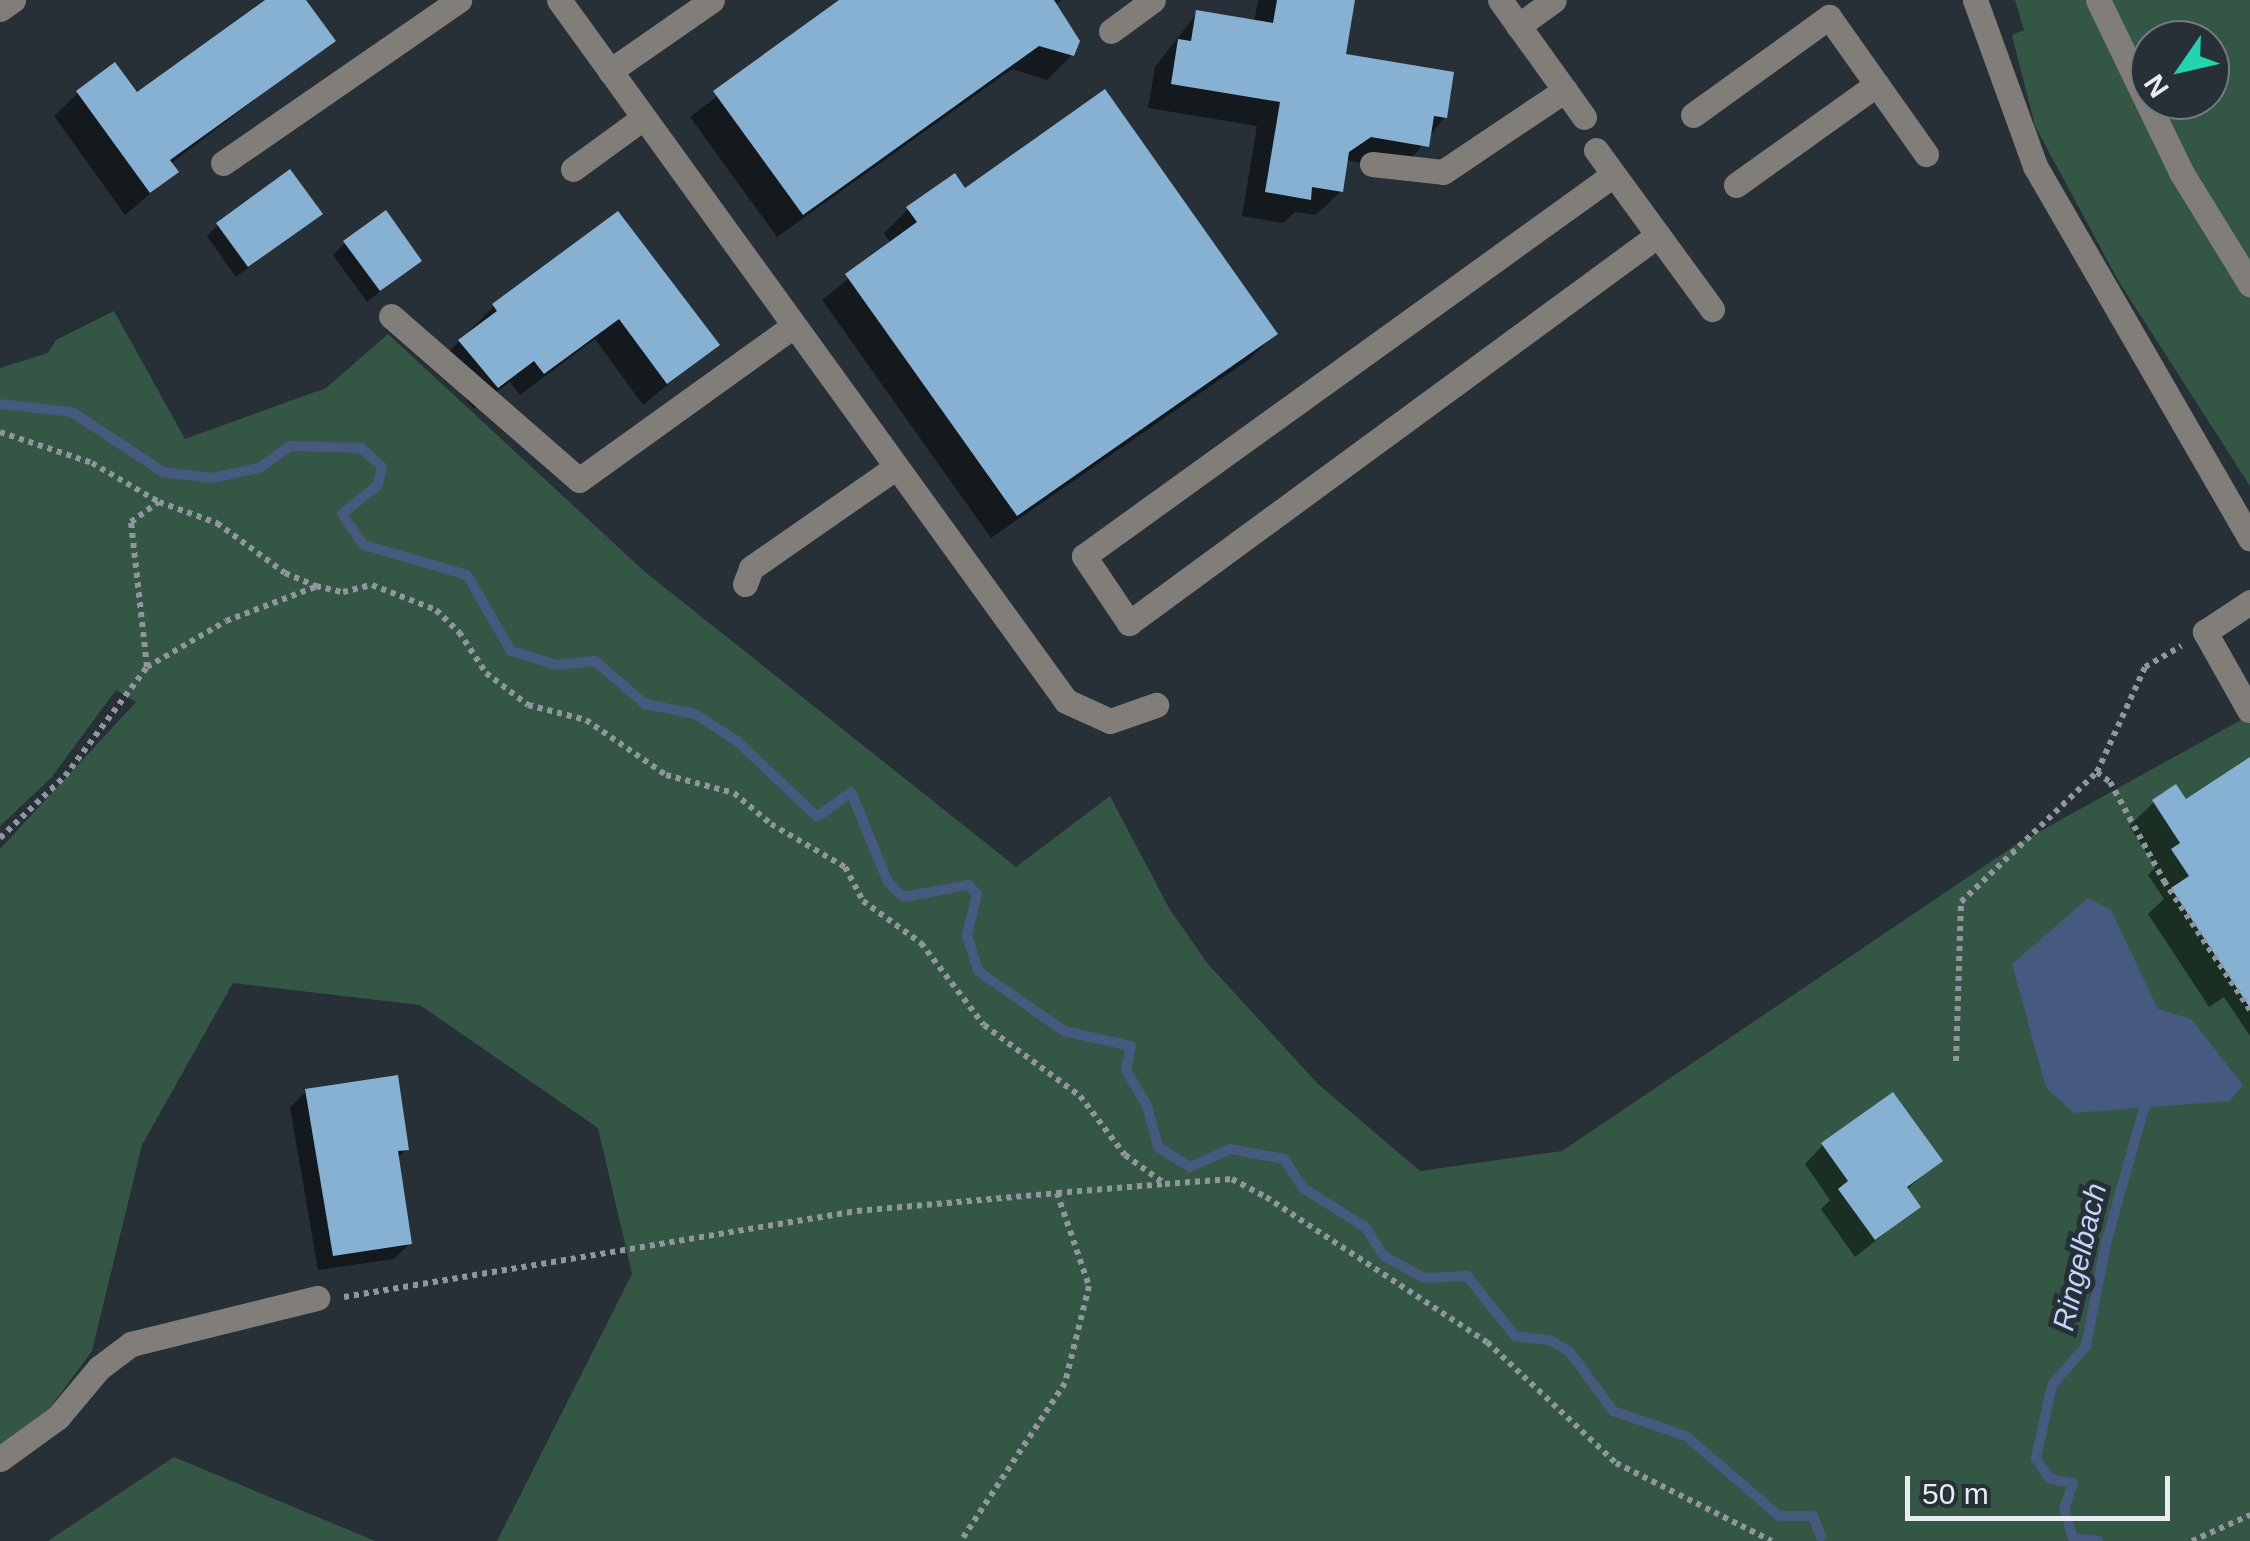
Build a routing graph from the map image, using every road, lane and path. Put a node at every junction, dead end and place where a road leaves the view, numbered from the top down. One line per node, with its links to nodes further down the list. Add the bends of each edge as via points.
1 (13, 0): 10 (street)
2 (459, 0): 21 (street)
3 (559, 0): 13 (street)
4 (712, 0): 13 (street)
5 (1153, 0): 12 (street)
6 (1500, 0): 11 (street)
7 (1554, 0): 11 (street)
8 (1975, 0): 34 (street, via 2035,166)
9 (2098, 0): 27 (street, via 2181,172)
10 (0, 10)
11 (1518, 26): 15 (street)
12 (1111, 31)
13 (610, 72): 18 (street)
14 (1876, 84): 16 (street, via 1829,17); 20 (street); 25 (street)
15 (1565, 90): 17 (street); 22 (street, via 1444,172)
16 (1693, 115)
17 (1584, 117)
18 (644, 118): 23 (street); 30 (street)
19 (1596, 150): 24 (street)
20 (1926, 154)
21 (224, 163)
22 (1372, 164)
23 (573, 170)
24 (1613, 175): 26 (street); 26 (street, via 1084,556 1130,623)
25 (1736, 185)
26 (1658, 235): 28 (street)
27 (2250, 284)
28 (1712, 309)
29 (392, 316): 30 (street, via 578,480)
30 (792, 326): 32 (street)
31 (0, 432): 33 (path, via 92,463)
32 (895, 468): 35 (street, via 750,568); 40 (street, via 1066,701 1110,721)
33 (159, 502): 36 (path, via 217,523 284,573); 39 (path, via 131,522)
34 (2250, 538)
35 (745, 584)
36 (316, 586): 39 (path, via 226,621); 46 (path, via 343,592 372,585 436,610 486,672 528,705 586,720 666,775 734,793 771,824 845,867 863,900 921,943 984,1025 1080,1096 1125,1155)
37 (2250, 602): 38 (street)
38 (2205, 632): 41 (street); 42 (path, via 2145,666)
39 (148, 668): 43 (path, via 64,776)
40 (1156, 705)
41 (2249, 710)
42 (2097, 772): 44 (path, via 2110,782 2164,880); 45 (path, via 1961,902)
43 (0, 838)
44 (2250, 1010)
45 (1956, 1061)
46 (1166, 1184): 47 (path); 52 (path, via 1232,1179 1266,1197 1488,1342 1616,1463)
47 (1057, 1192): 48 (path, via 857,1212 498,1276); 51 (path, via 1089,1286 1065,1383)
48 (317, 1298): 49 (street, via 131,1344 99,1368 58,1416)
49 (0, 1459)
50 (2250, 1515): 53 (path)
51 (961, 1541)
52 (1772, 1541)
53 (2192, 1541)

